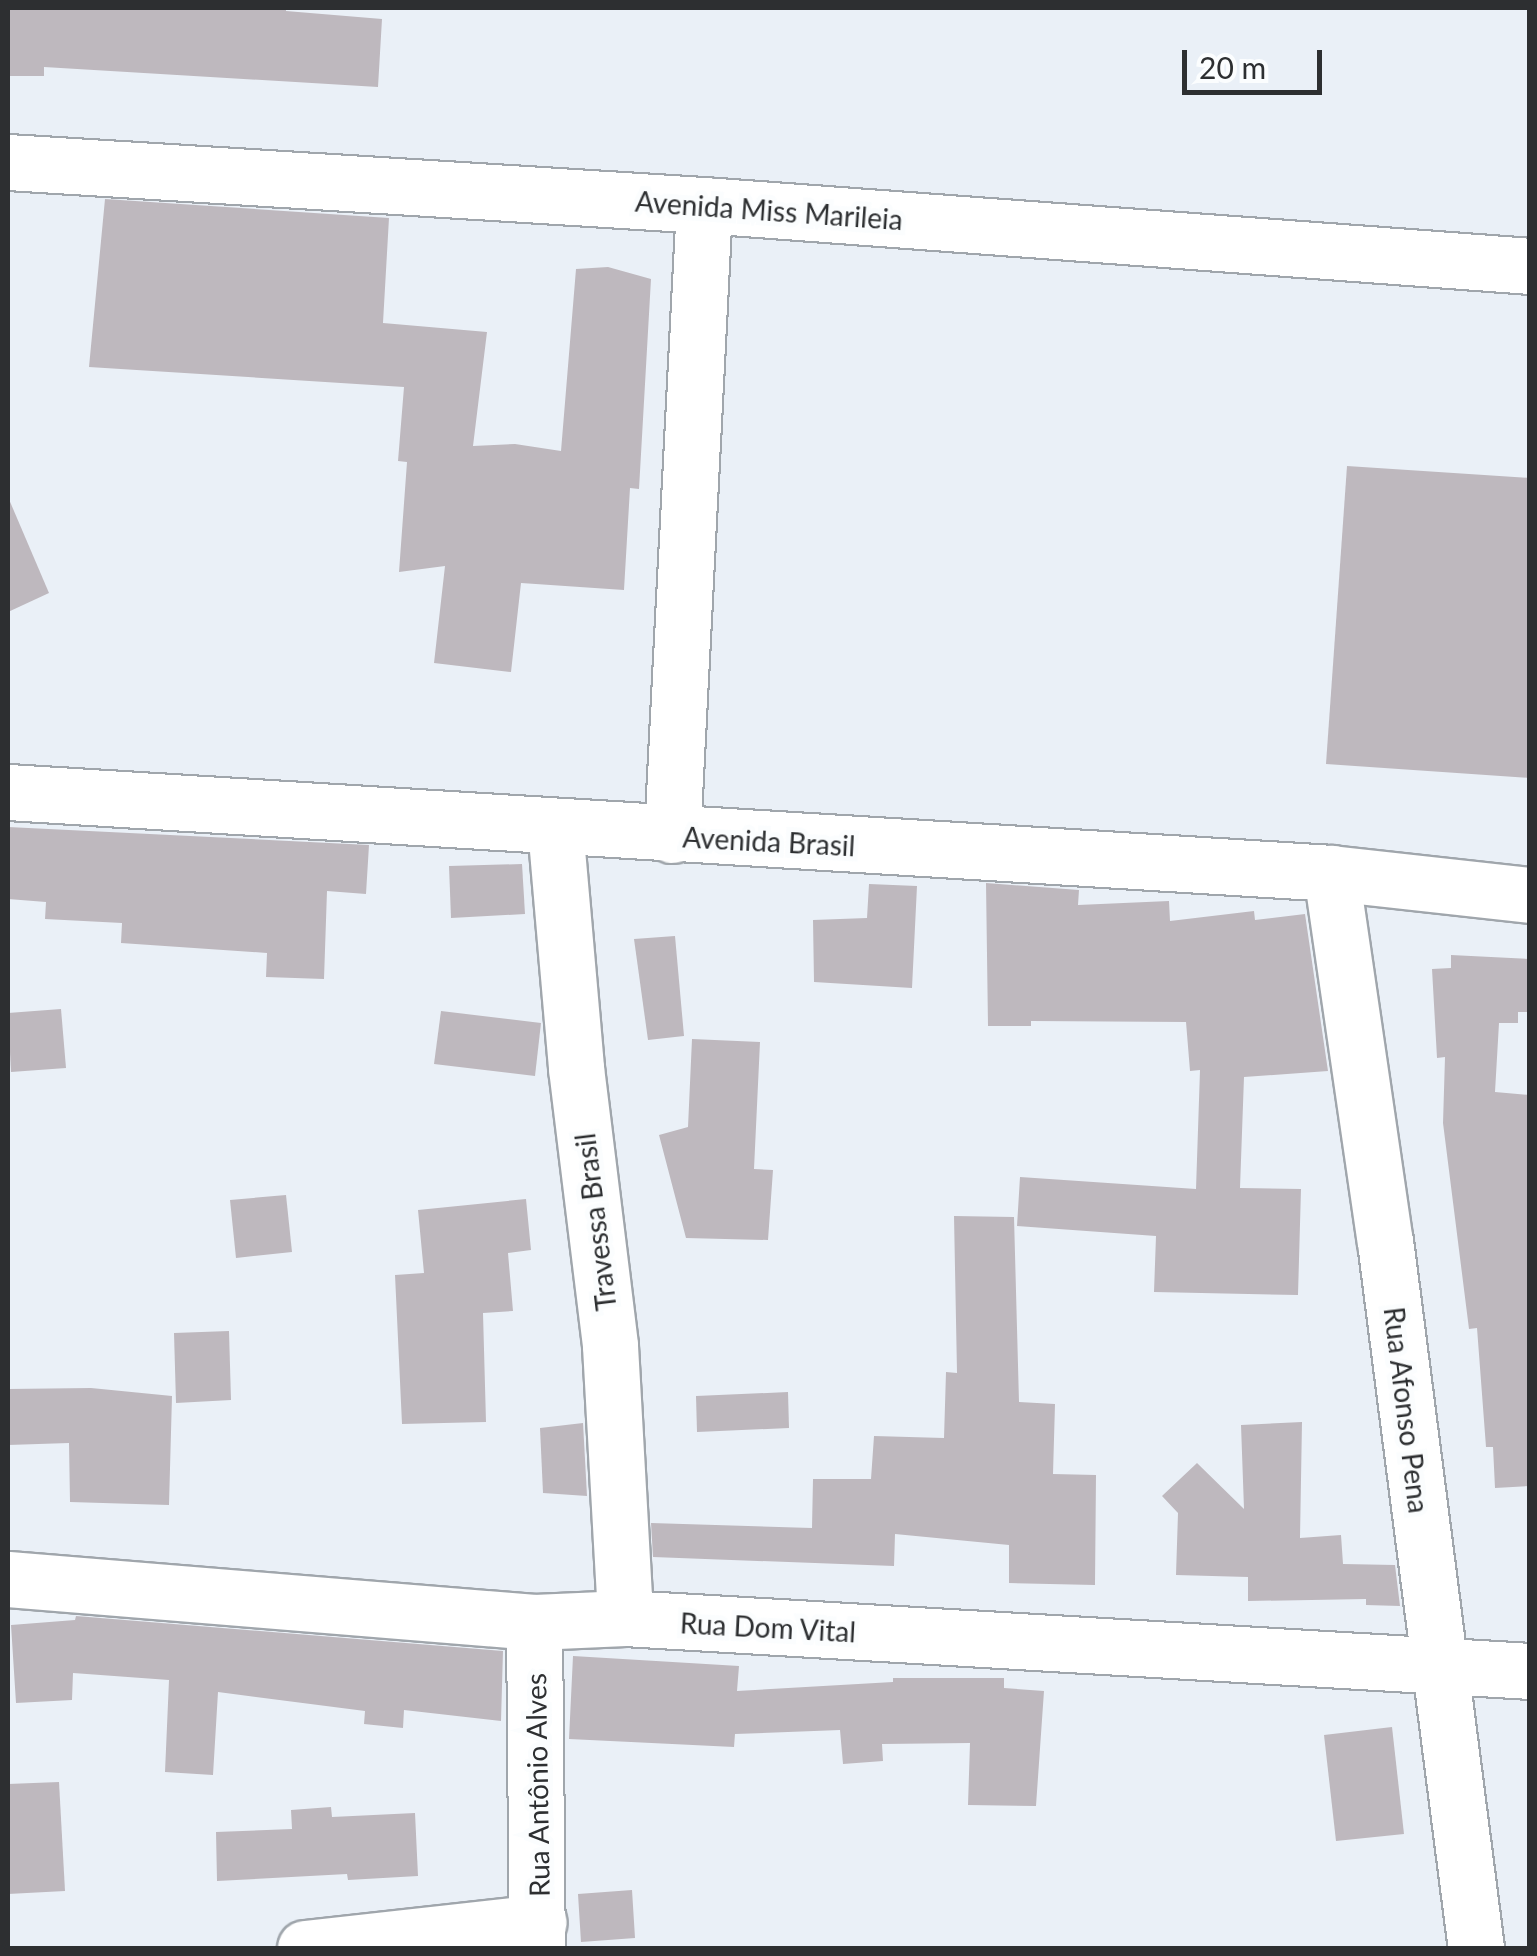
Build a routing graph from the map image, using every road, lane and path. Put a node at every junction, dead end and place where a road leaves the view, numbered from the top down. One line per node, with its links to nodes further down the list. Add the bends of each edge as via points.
1 (8, 162): 2 (street, Avenida Miss Marileia)
2 (704, 205): 3 (street, Avenida Miss Marileia); 6 (street)
3 (1530, 266)
4 (8, 792): 5 (street, Avenida Brasil)
5 (555, 827): 6 (street, Avenida Brasil); 10 (street, Travessa Brasil, via 610,1346)
6 (672, 836): 7 (street, Avenida Brasil)
7 (1331, 873): 8 (street, Avenida Brasil); 12 (street, Rua Afonso Pena)
8 (1530, 895)
9 (8, 1579): 11 (street, Rua Dom Vital)
10 (625, 1618): 11 (street, Rua Dom Vital); 12 (street, Rua Dom Vital)
11 (534, 1622): 14 (street, Rua Antônio Alves)
12 (1440, 1665): 13 (street, Rua Dom Vital); 16 (street, Rua Afonso Pena)
13 (1530, 1671)
14 (538, 1935): 15 (street)
15 (305, 1948)
16 (1476, 1948)

